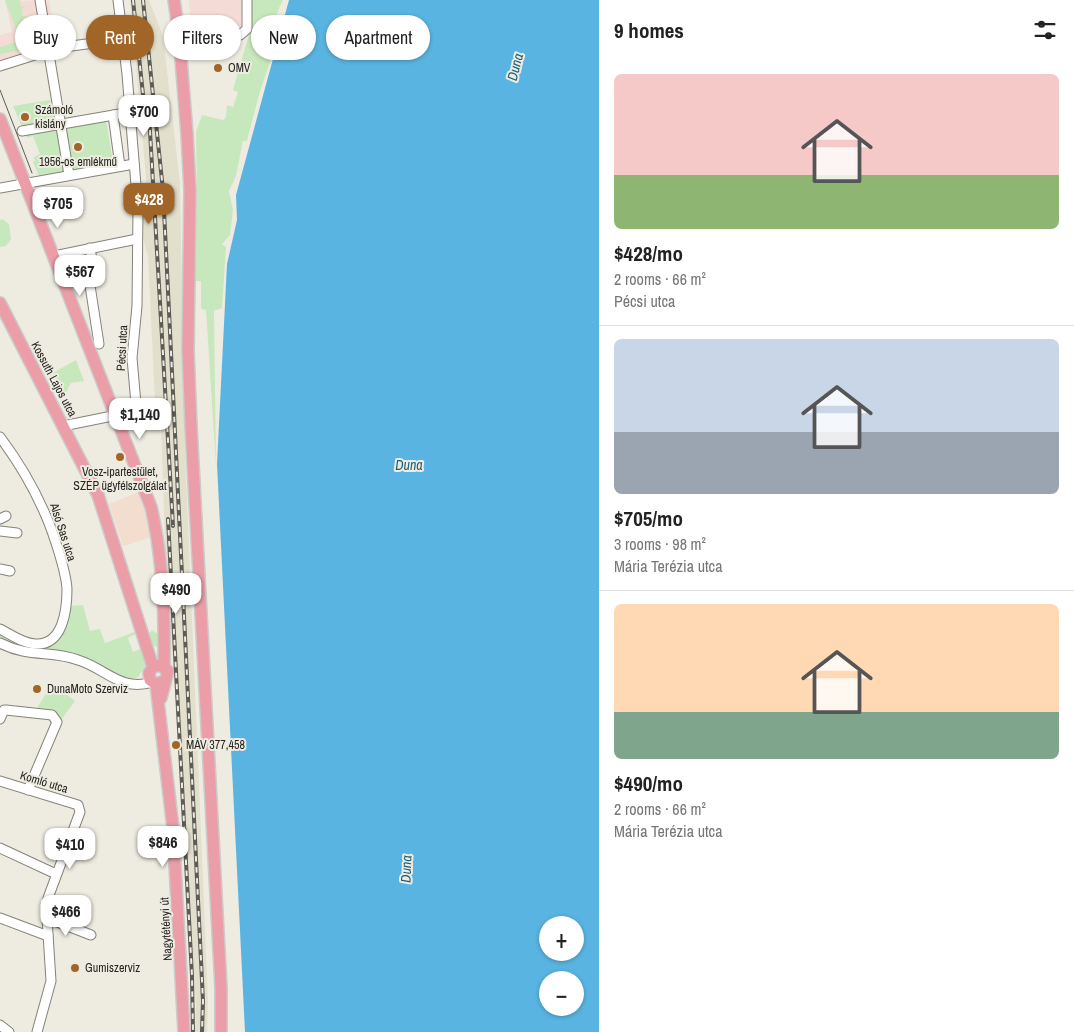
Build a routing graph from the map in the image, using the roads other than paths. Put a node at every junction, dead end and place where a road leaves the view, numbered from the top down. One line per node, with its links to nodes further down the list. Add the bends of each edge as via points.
1 (40, 0): 5 (street)
2 (118, 0): 6 (street, Pécsi utca)
3 (174, 0): 7 (main road)
4 (247, 0): 8 (street, via 247,29)
5 (43, 15)
6 (120, 15)
7 (176, 15)
8 (241, 34)
9 (20, 60): 13 (street)
10 (50, 60): 17 (street)
11 (125, 60): 14 (street, Pécsi utca)
12 (181, 60): 52 (main road, via 190,190 188,350 191,426)
13 (0, 66)
14 (130, 112): 15 (street); 19 (street, Pécsi utca)
15 (113, 115): 17 (street); 20 (street)
16 (0, 119): 22 (main road)
17 (61, 124): 18 (street); 21 (street)
18 (22, 131)
19 (134, 164): 20 (street); 24 (street, Pécsi utca)
20 (120, 166): 21 (street)
21 (69, 175): 22 (street)
22 (25, 183): 23 (street); 26 (main road)
23 (0, 188)
24 (137, 239): 25 (street); 29 (street, Pécsi utca, via 137,306 132,358 136,404 132,412)
25 (90, 248): 26 (street); 28 (street, via 94,272 89,279)
26 (54, 256): 29 (main road)
27 (0, 303): 30 (main road, Kossuth Lajos utca)
28 (99, 344)
29 (117, 416): 30 (street); 38 (main road, via 154,518 164,643)
30 (63, 426): 38 (main road, Kossuth Lajos utca, via 104,510)
31 (0, 437): 36 (street, Alsó Sas utca, via 38,497 67,589 63,620 58,634 50,641 30,644)
32 (0, 531): 33 (street)
33 (17, 533)
34 (0, 569): 35 (street)
35 (10, 571)
36 (0, 628)
37 (0, 643): 38 (street, via 21,653 78,660 120,682 133,685)
38 (156, 674): 51 (main road, Nagytétényi út, via 176,861)
39 (2, 714): 41 (street, via 52,715 57,722)
40 (0, 782): 41 (street, Komló utca)
41 (28, 790): 43 (street, Komló utca, via 80,808)
42 (0, 848): 43 (street)
43 (56, 874): 45 (street, via 48,898)
44 (0, 918): 47 (street)
45 (47, 918): 46 (street); 47 (street)
46 (91, 935)
47 (48, 936): 50 (street, via 51,981)
48 (0, 1025): 49 (street)
49 (9, 1032)
50 (37, 1032)
51 (184, 1032)
52 (221, 1032)

